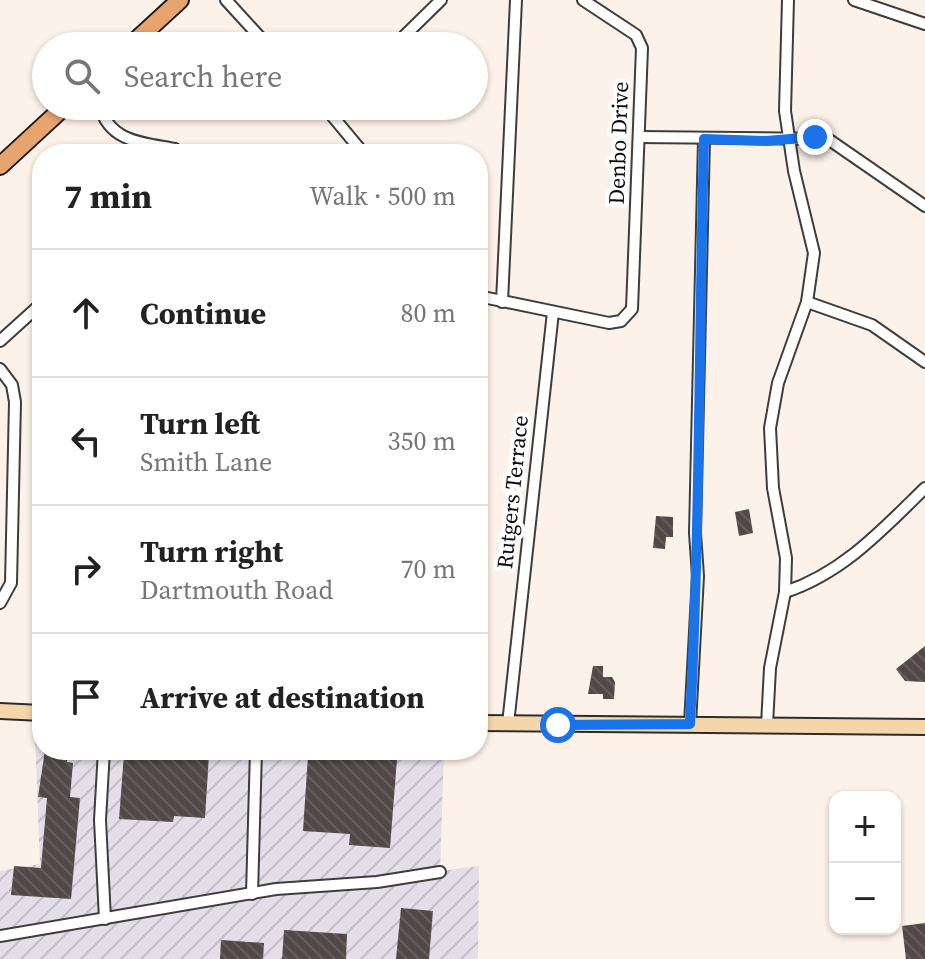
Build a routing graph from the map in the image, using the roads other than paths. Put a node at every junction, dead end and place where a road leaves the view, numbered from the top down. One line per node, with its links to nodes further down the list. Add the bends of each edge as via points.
1 (180, 0): 9 (main road)
2 (226, 0): 10 (street)
3 (441, 0): 11 (street)
4 (516, 0): 23 (street)
5 (583, 0): 15 (street, Denbo Drive, via 640,41)
6 (788, 0): 17 (street, via 785,111)
7 (854, 0): 8 (street)
8 (925, 24)
9 (145, 32)
10 (255, 32)
11 (408, 32)
12 (50, 120): 20 (main road)
13 (106, 120): 18 (street, via 129,140)
14 (338, 120): 19 (street)
15 (639, 137): 16 (street); 26 (street, Denbo Drive, via 633,301 627,317 609,323)
16 (704, 139): 17 (street); 37 (street, via 695,490 698,576)
17 (790, 140): 21 (street, via 828,139); 24 (street, via 813,241)
18 (149, 144)
19 (356, 144)
20 (0, 166)
21 (925, 206)
22 (488, 298): 23 (street)
23 (502, 302): 26 (street)
24 (807, 302): 28 (street, via 872,325); 31 (street, via 778,383 770,428 773,488 786,558)
25 (32, 312): 27 (street)
26 (553, 312): 36 (street, Rutgers Terrace)
27 (0, 341)
28 (925, 362)
29 (0, 369): 32 (street, via 12,385 15,402 11,583)
30 (925, 488): 31 (street, via 866,546 813,582)
31 (785, 592): 38 (street, via 770,668)
32 (0, 603)
33 (0, 711): 34 (street)
34 (32, 713)
35 (488, 723): 36 (street)
36 (508, 724): 37 (street)
37 (690, 724): 38 (street)
38 (767, 725): 39 (street)
39 (925, 727)
40 (103, 760): 44 (street, via 100,820)
41 (256, 760): 43 (street)
42 (440, 872): 43 (street)
43 (252, 894): 44 (street)
44 (105, 919): 45 (street)
45 (0, 936)

